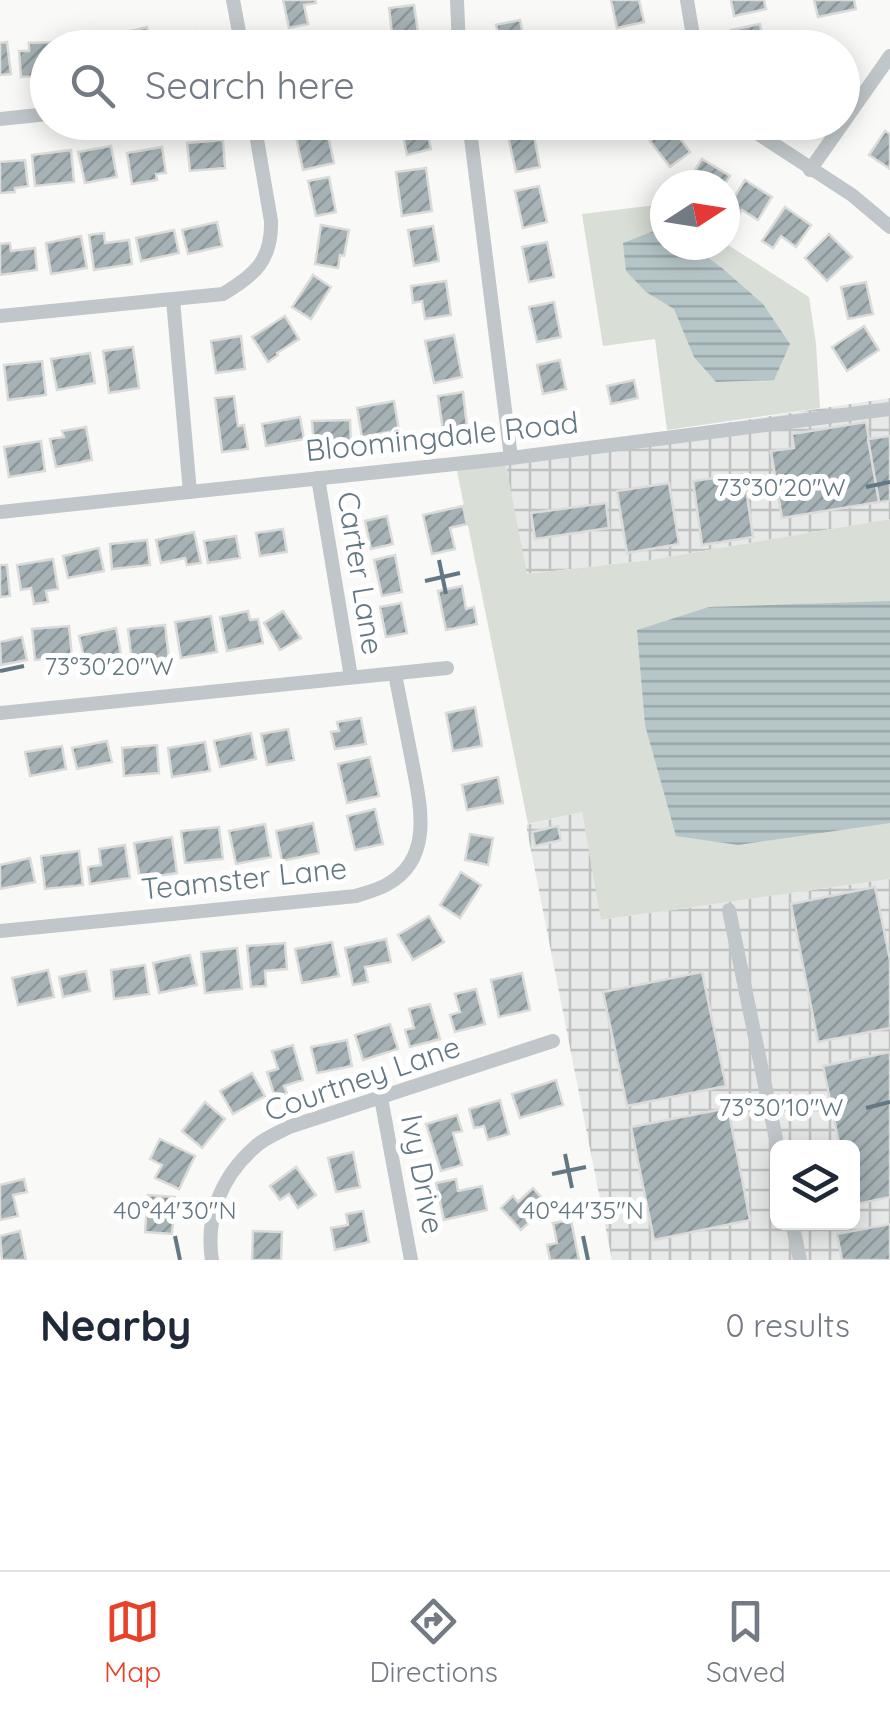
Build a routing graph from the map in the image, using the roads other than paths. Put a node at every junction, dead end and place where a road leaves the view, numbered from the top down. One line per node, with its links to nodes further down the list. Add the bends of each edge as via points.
1 (233, 0): 4 (street)
2 (457, 0): 5 (street)
3 (687, 0): 6 (street)
4 (239, 30)
5 (458, 30)
6 (693, 30)
7 (890, 56): 8 (street)
8 (860, 99)
9 (30, 116): 10 (street)
10 (0, 119)
11 (257, 140): 17 (street, via 271,221 266,254 248,279 223,294)
12 (471, 140): 20 (street)
13 (766, 140): 15 (street)
14 (831, 140): 15 (street)
15 (810, 170): 16 (street)
16 (890, 227)
17 (173, 300): 18 (street); 22 (street)
18 (0, 316)
19 (890, 409): 20 (street, Bloomingdale Road)
20 (511, 458): 21 (street, Bloomingdale Road)
21 (318, 478): 22 (street, Bloomingdale Road); 26 (street, Carter Lane)
22 (190, 492): 23 (street, Bloomingdale Road)
23 (0, 512)
24 (447, 668): 25 (street)
25 (396, 674): 26 (street); 29 (street, Teamster Lane, via 422,812 412,859 386,885 356,896)
26 (351, 677): 27 (street)
27 (0, 712)
28 (729, 910): 32 (street)
29 (0, 931)
30 (552, 1041): 31 (street, Courtney Lane)
31 (381, 1098): 34 (street, Courtney Lane, via 257,1145 216,1200); 35 (street, Ivy Drive)
32 (776, 1140)
33 (794, 1230): 36 (street)
34 (212, 1260)
35 (411, 1260)
36 (800, 1260)

